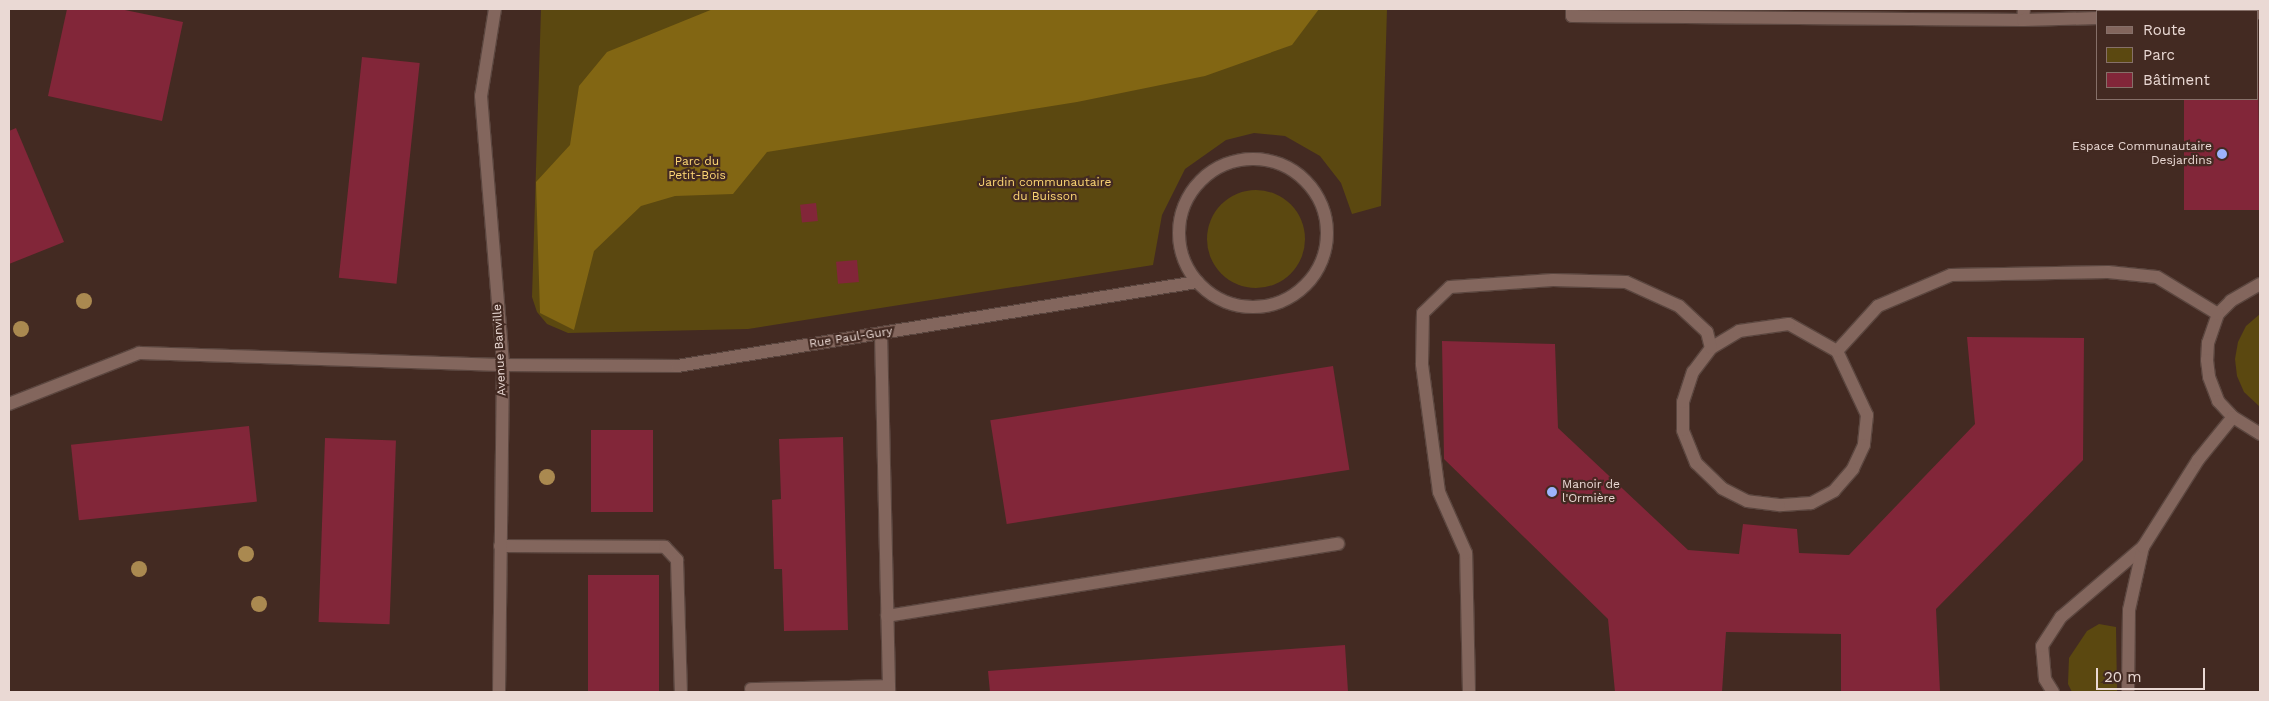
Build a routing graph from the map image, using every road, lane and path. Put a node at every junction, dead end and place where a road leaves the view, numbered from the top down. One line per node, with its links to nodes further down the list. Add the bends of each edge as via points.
1 (495, 9): 11 (street, Avenue Banville, via 482,96)
2 (1572, 9): 3 (street, via 1572,16)
3 (2023, 14): 4 (street)
4 (2096, 18)
5 (1197, 282): 5 (street, via 1217,298 1241,306 1267,306 1290,298 1310,281 1328,234 1323,209 1311,186 1292,170 1270,160 1247,158 1224,164 1204,176 1189,194 1183,208 1179,239 1184,262); 8 (street, Rue Paul-Gury)
6 (2260, 284): 7 (street, via 2231,301)
7 (2218, 314): 10 (street, via 2157,277 2108,272 2001,277 1951,275 1878,306); 13 (street, via 2208,343 2208,377 2218,401)
8 (881, 333): 11 (street, Rue Paul-Gury, via 677,366); 18 (street)
9 (1711, 348): 10 (street, via 1739,331 1789,324); 10 (street, via 1693,372 1684,402 1683,430 1696,464 1722,488 1747,501 1780,505 1810,503 1834,491 1852,470 1864,445 1867,414); 23 (street, via 1707,332 1679,306 1626,282 1553,280 1450,287 1423,313 1422,364 1439,492 1466,553)
10 (1837, 351)
11 (503, 365): 12 (street, Rue Paul-Gury, via 139,353); 16 (street, Avenue Banville)
12 (9, 404)
13 (2233, 417): 14 (street); 17 (street, via 2198,460)
14 (2260, 434)
15 (1338, 544): 18 (street)
16 (500, 546): 21 (street, Avenue Banville); 22 (street, via 665,547 677,560)
17 (2143, 547): 24 (street, via 2061,617 2042,646 2046,679); 25 (street, via 2129,610)
18 (887, 616): 20 (street)
19 (751, 689): 20 (street)
20 (889, 689)
21 (499, 692)
22 (681, 692)
23 (1469, 692)
24 (2053, 692)
25 (2128, 692)

